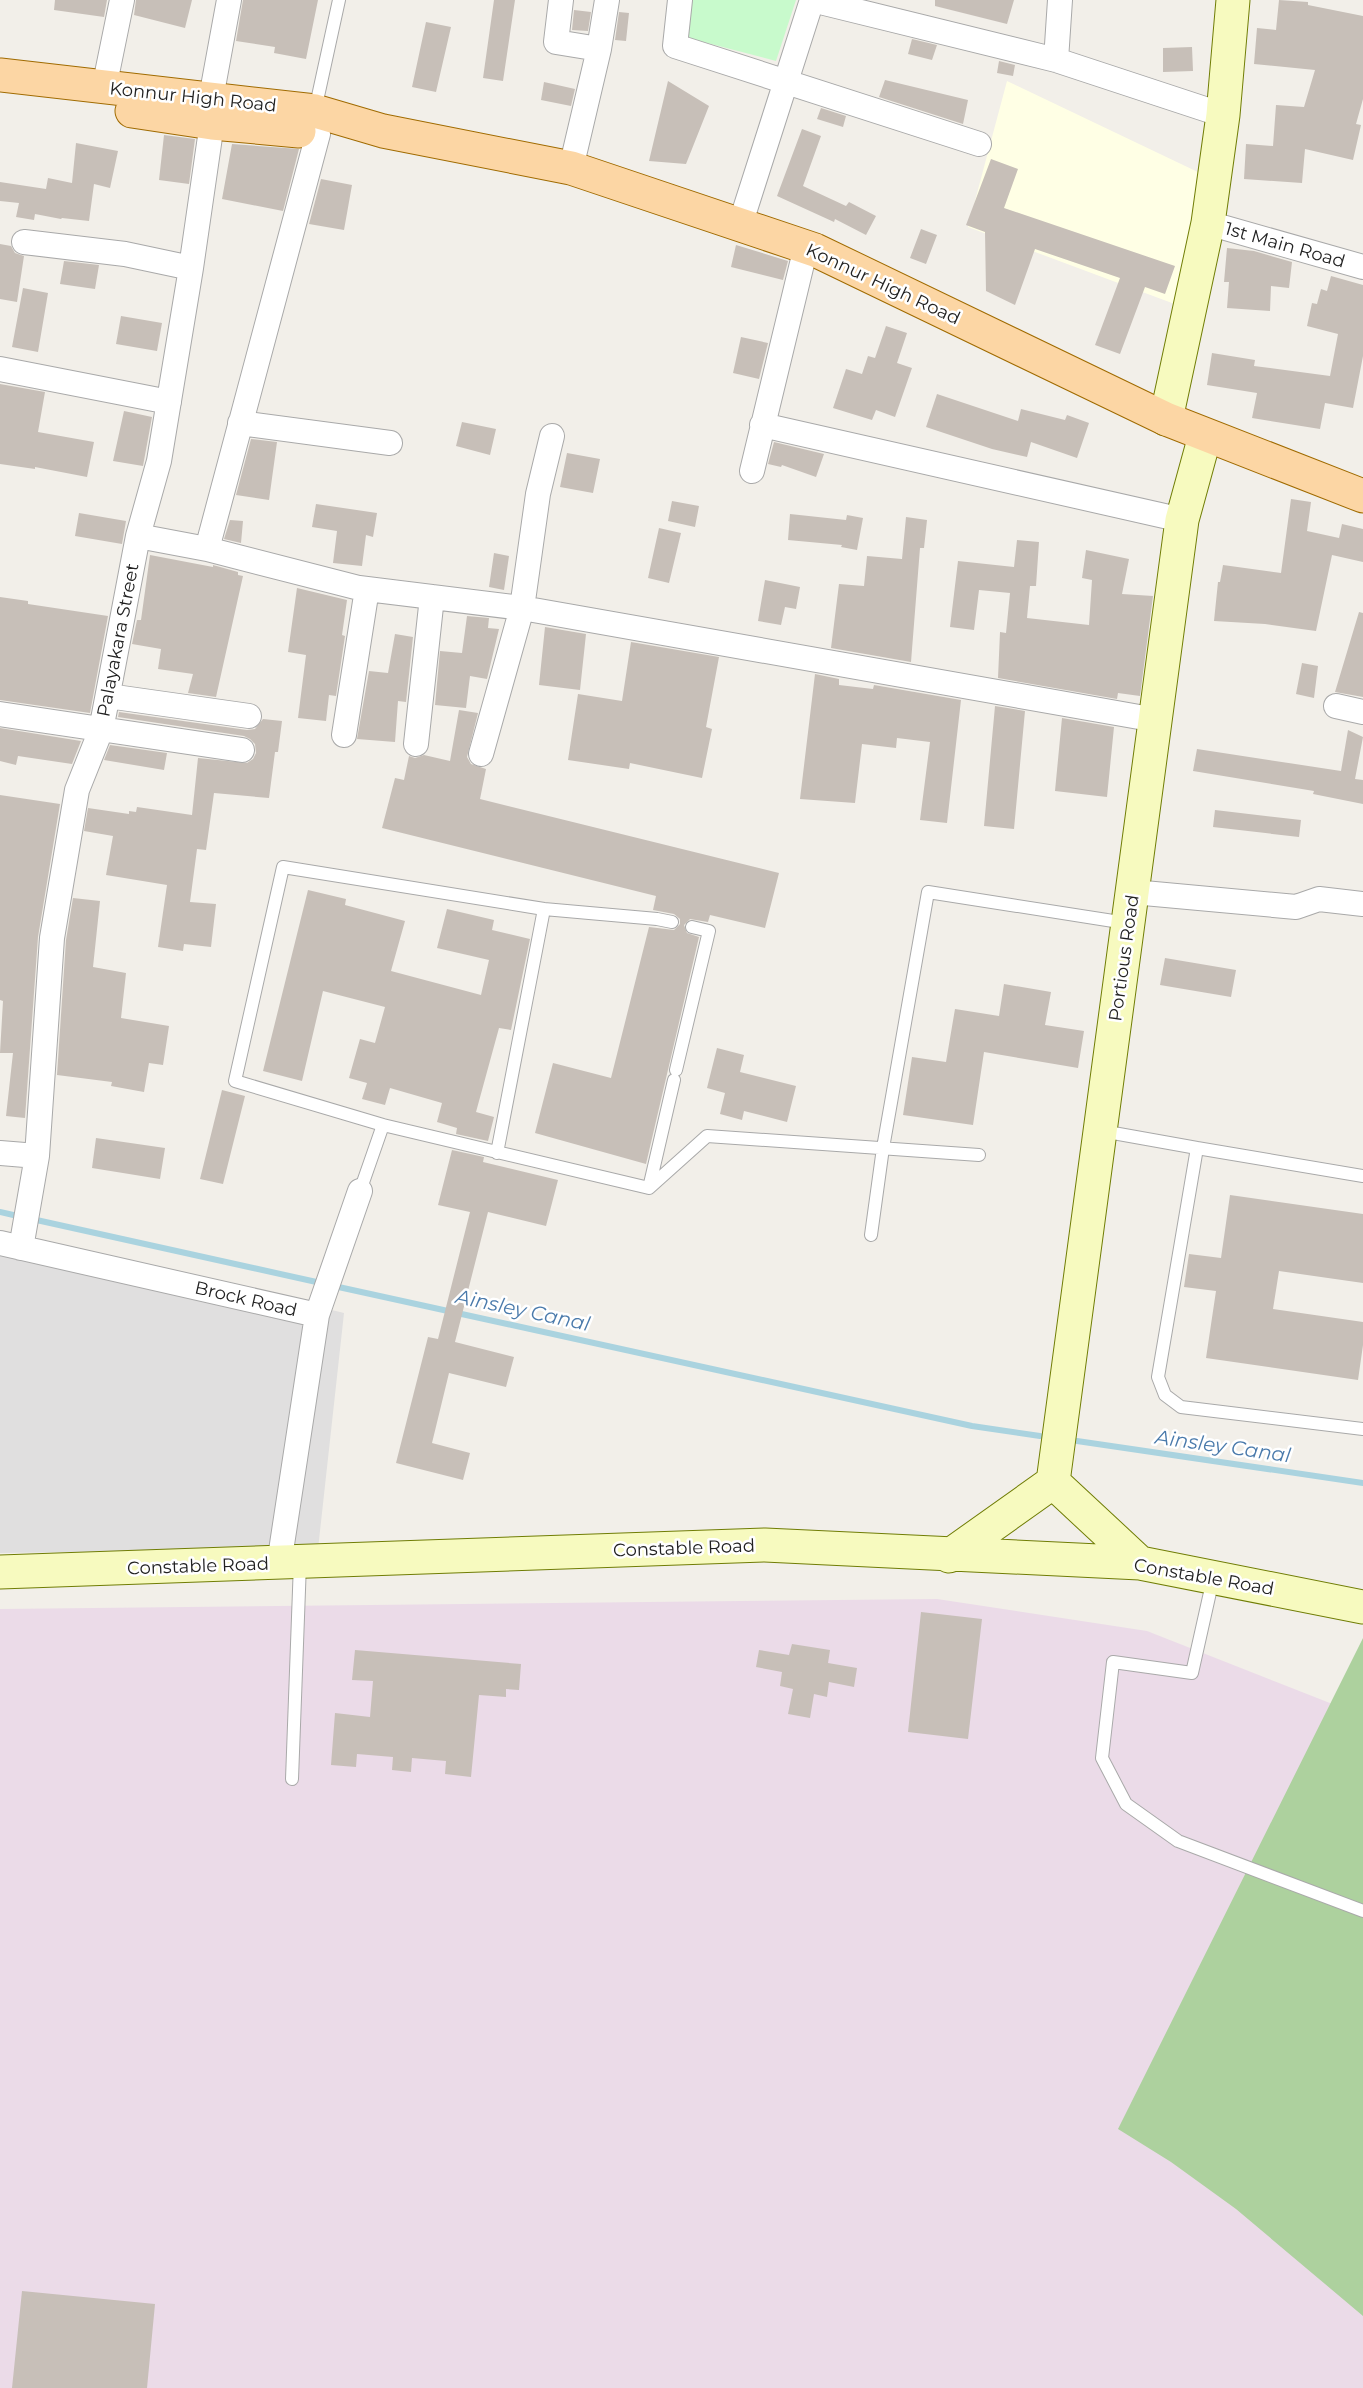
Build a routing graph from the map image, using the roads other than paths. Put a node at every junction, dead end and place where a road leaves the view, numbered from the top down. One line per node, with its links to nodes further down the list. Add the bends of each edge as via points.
1 (122, 0): 14 (street)
2 (230, 0): 16 (street, Palayakara Street)
3 (339, 0): 18 (lane)
4 (561, 0): 10 (street, via 556,42)
5 (607, 0): 10 (street)
6 (680, 0): 13 (street, via 675,46)
7 (812, 0): 11 (street); 13 (street)
8 (1233, 0): 17 (main road)
9 (1058, 1): 11 (street)
10 (599, 49): 20 (street)
11 (1056, 60): 17 (street)
12 (0, 75): 14 (main road, Konnur High Road)
13 (785, 81): 19 (street); 22 (street)
14 (104, 88): 16 (main road, Konnur High Road)
15 (0, 92): 16 (main road, Konnur High Road)
16 (211, 110): 18 (main road, Konnur High Road); 26 (street, Palayakara Street)
17 (1223, 115): 21 (main road)
18 (316, 122): 20 (main road, Konnur High Road, via 383,131); 30 (street)
19 (979, 144)
20 (571, 168): 22 (main road, Konnur High Road)
21 (1208, 223): 25 (street, 1st Main Road); 29 (main road)
22 (740, 225): 24 (main road, Konnur High Road)
23 (24, 242): 26 (street, via 125,254)
24 (806, 247): 29 (main road, Konnur High Road); 31 (street)
25 (1363, 267)
26 (191, 268): 28 (street, Palayakara Street)
27 (0, 369): 28 (street)
28 (169, 402): 38 (street, Palayakara Street, via 159,461)
29 (1166, 420): 33 (main road, Konnur High Road)
30 (240, 423): 34 (street); 39 (street)
31 (762, 425): 35 (street); 37 (street)
32 (552, 436): 42 (street, via 538,494)
33 (1204, 436): 36 (main road, Konnur High Road); 37 (main road, Portious Road)
34 (390, 443)
35 (752, 471)
36 (1363, 496)
37 (1182, 520): 48 (main road, Portious Road)
38 (138, 536): 39 (street); 43 (street, Palayakara Street)
39 (207, 549): 40 (street)
40 (367, 589): 41 (street); 50 (street)
41 (432, 597): 42 (street); 51 (street)
42 (522, 608): 48 (street); 53 (street)
43 (108, 696): 47 (street); 49 (street, Palayakara Street)
44 (1336, 706): 45 (street)
45 (1363, 712)
46 (0, 714): 49 (street)
47 (249, 716)
48 (1156, 720): 55 (main road, Portious Road)
49 (101, 730): 52 (street); 66 (street, Palayakara Street, via 77,790 52,938)
50 (344, 735)
51 (416, 744)
52 (242, 750)
53 (481, 754)
54 (1363, 904): 55 (street, via 1319,899 1296,907)
55 (1131, 908): 60 (main road, Portious Road); 61 (lane, via 928,892)
56 (544, 909): 57 (lane); 59 (lane, via 283,867 235,1081); 64 (lane)
57 (672, 922)
58 (692, 927): 68 (lane, via 709,931)
59 (383, 1125): 64 (lane); 69 (lane)
60 (1101, 1130): 62 (lane); 74 (main road, Portious Road)
61 (883, 1148): 65 (lane); 68 (lane, via 707,1136); 70 (lane)
62 (1197, 1148): 67 (lane); 73 (lane, via 1158,1377 1165,1395 1181,1407)
63 (0, 1153): 66 (street)
64 (497, 1153): 68 (lane)
65 (979, 1155)
66 (37, 1156): 71 (street, Palayakara Street)
67 (1363, 1176)
68 (649, 1188)
69 (360, 1191): 72 (street)
70 (871, 1235)
71 (10, 1245): 72 (street, Brock Road)
72 (324, 1294): 76 (street, Brock Road)
73 (1363, 1429)
74 (1053, 1482): 75 (main road); 77 (main road)
75 (949, 1556): 76 (main road, Constable Road, via 765,1545); 77 (main road, Constable Road)
76 (289, 1563): 78 (main road, Constable Road); 81 (lane)
77 (1140, 1563): 79 (main road, Constable Road)
78 (0, 1572)
79 (1213, 1578): 80 (main road, Constable Road); 82 (lane, via 1192,1673 1113,1662 1101,1758 1126,1804 1178,1841)
80 (1363, 1607)
81 (292, 1779)
82 (1363, 1911)

